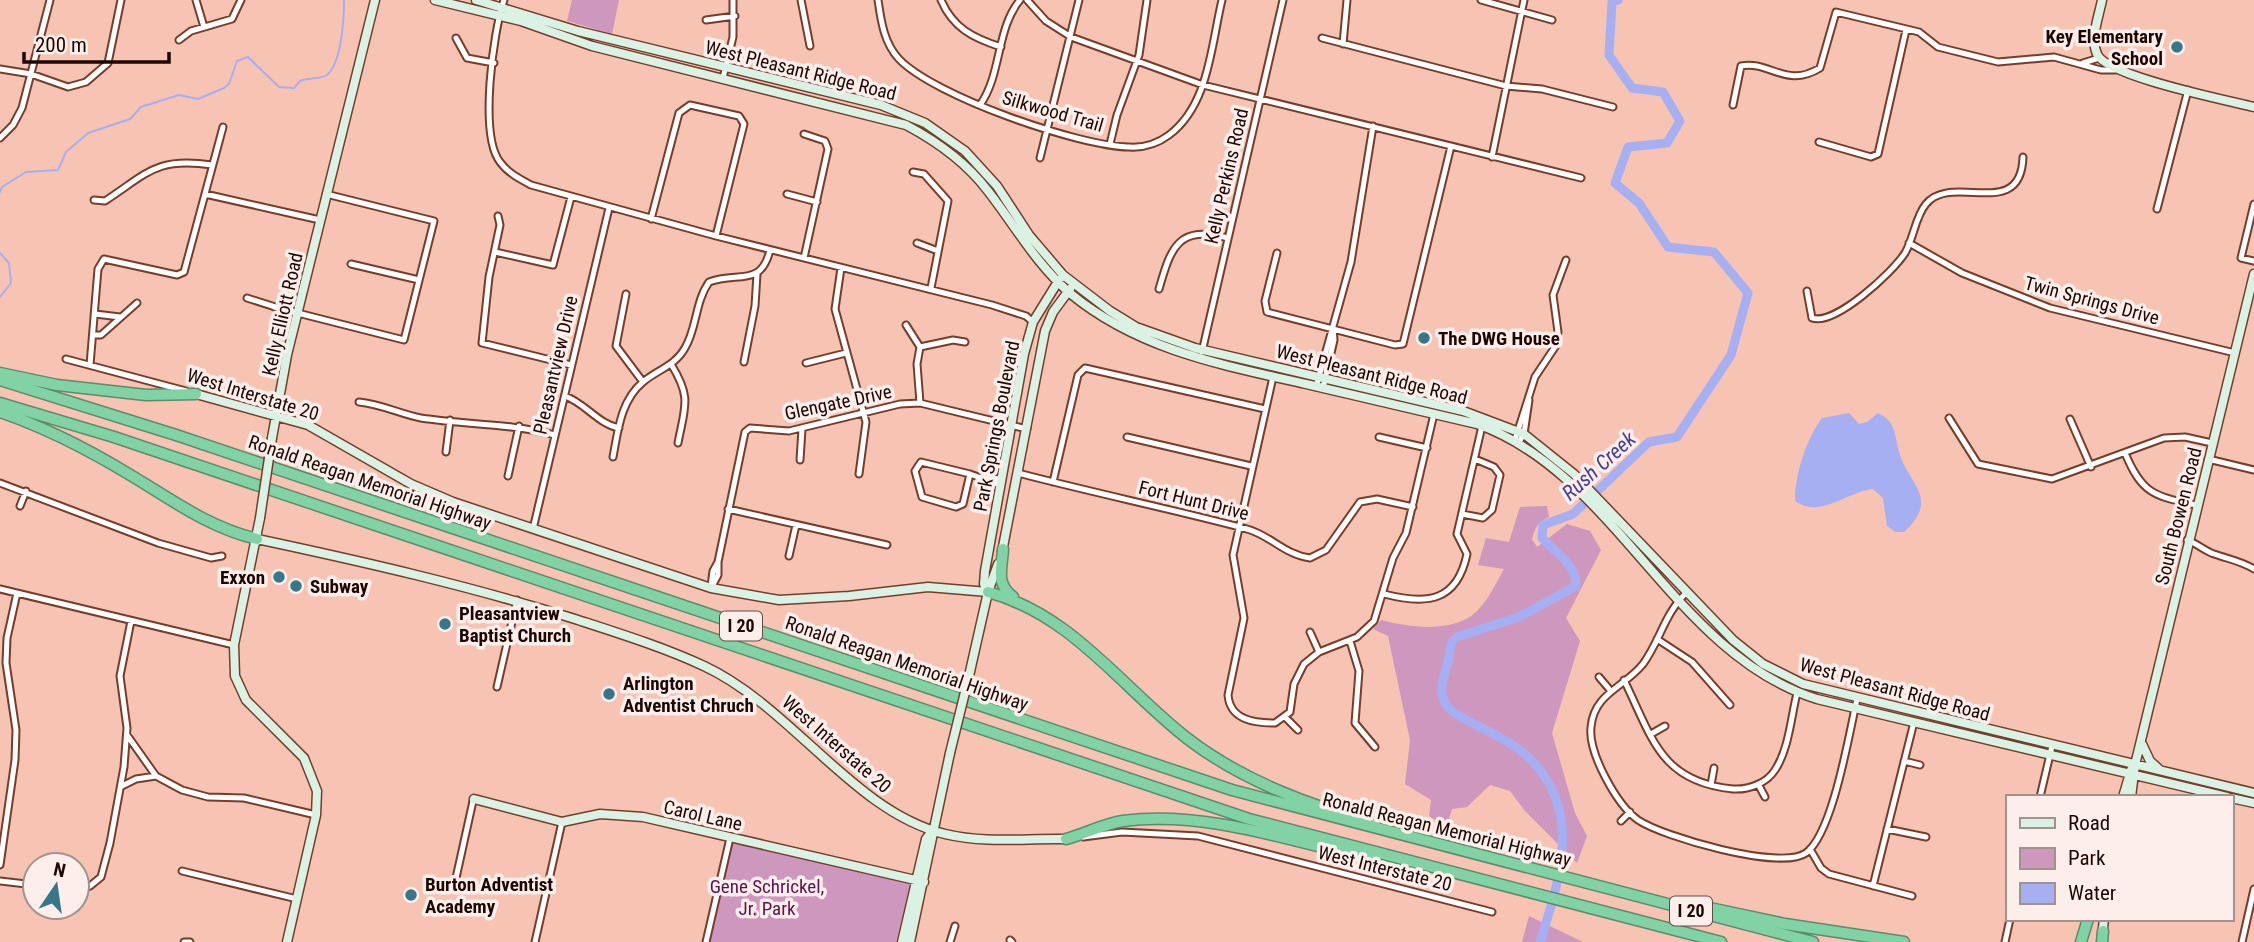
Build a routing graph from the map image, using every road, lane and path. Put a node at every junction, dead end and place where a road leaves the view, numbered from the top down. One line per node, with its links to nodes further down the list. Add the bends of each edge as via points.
1 (50, 0): 44 (street)
2 (121, 0): 44 (street, via 112,53 100,73 68,87)
3 (196, 0): 28 (street)
4 (241, 0): 28 (street, via 232,19)
5 (375, 0): 69 (main road, Kelly Elliott Road)
6 (435, 0): 24 (main road, West Pleasant Ridge Road)
7 (476, 0): 22 (main road, West Pleasant Ridge Road)
8 (733, 0): 25 (street)
9 (801, 0): 35 (street)
10 (878, 0): 50 (street, Silkwood Trail, via 884,34 901,61 926,79)
11 (941, 0): 36 (street, via 961,29)
12 (1020, 0): 36 (street, via 1011,12)
13 (1027, 0): 30 (street, via 1046,21)
14 (1079, 0): 30 (street)
15 (1147, 0): 38 (street)
16 (1222, 0): 46 (street, Silkwood Trail)
17 (1283, 0): 49 (street, Kelly Perkins Road)
18 (1347, 0): 34 (street)
19 (1481, 0): 23 (street)
20 (1524, 0): 23 (street)
21 (2102, 0): 37 (main road, via 2095,41)
22 (503, 3): 24 (street); 41 (main road, West Pleasant Ridge Road, via 578,31)
23 (1522, 11): 27 (street); 47 (street)
24 (499, 16): 39 (street); 45 (main road, West Pleasant Ridge Road, via 592,46)
25 (735, 16): 26 (street); 41 (street)
26 (706, 20)
27 (1552, 20)
28 (204, 27): 33 (street)
29 (1906, 30): 40 (street, via 1938,47 1998,62 2054,57); 51 (street, via 1836,12 1820,68 1801,76 1741,66); 59 (street, via 1878,154 1871,157)
30 (1071, 37): 38 (street); 56 (street)
31 (456, 38): 39 (street, via 467,58)
32 (1322, 38): 34 (street)
33 (179, 40)
34 (1343, 44): 47 (street)
35 (810, 46)
36 (1001, 47): 50 (street)
37 (2099, 58): 40 (street); 43 (main road)
38 (1137, 62): 46 (street); 60 (street)
39 (494, 63): 71 (street, via 489,119 496,155 505,168 531,185)
40 (2080, 63): 43 (street)
41 (726, 67): 45 (street); 96 (main road, West Pleasant Ridge Road, via 881,105 925,123 983,170)
42 (0, 69): 44 (street)
43 (2115, 70): 48 (main road)
44 (31, 74): 58 (street, via 22,108)
45 (723, 78): 93 (main road, West Pleasant Ridge Road, via 882,116 929,137 988,191)
46 (1203, 85): 49 (street); 60 (street, Silkwood Trail, via 1185,120 1166,137 1139,147)
47 (1506, 86): 52 (street, via 1551,91); 62 (street)
48 (2188, 90): 53 (main road); 76 (street)
49 (1260, 99): 54 (street); 81 (street, Kelly Perkins Road)
50 (980, 105): 56 (street, Silkwood Trail)
51 (1733, 105)
52 (1613, 107)
53 (2254, 107)
54 (1373, 126): 61 (street); 113 (street, via 1351,262)
55 (223, 127): 65 (street)
56 (1046, 128): 60 (street, Silkwood Trail); 64 (street)
57 (804, 135): 73 (street, via 828,145)
58 (0, 138)
59 (1819, 142)
60 (1110, 144)
61 (1451, 146): 62 (street); 113 (street, via 1403,344)
62 (1492, 157): 67 (street)
63 (2023, 157): 83 (street, via 2014,183 2001,193 1942,192 1931,199)
64 (1040, 158)
65 (212, 166): 68 (street); 72 (street, via 160,165 105,201)
66 (913, 172): 86 (street, via 924,174 948,201)
67 (1581, 178)
68 (205, 194): 79 (street); 108 (street, via 185,271 181,275 104,259)
69 (327, 194): 79 (main road, Kelly Elliott Road); 97 (street, via 433,221)
70 (787, 194): 73 (street)
71 (571, 197): 75 (street); 85 (street, via 553,265)
72 (94, 200)
73 (817, 202): 88 (street)
74 (2254, 204): 90 (street, via 2241,258)
75 (609, 208): 78 (street); 125 (street, Pleasantview Drive)
76 (2157, 209)
77 (498, 216): 85 (street)
78 (651, 219): 80 (street); 80 (street, via 679,113 683,107 701,106 744,121)
79 (320, 220): 107 (main road, Kelly Elliott Road)
80 (716, 236): 84 (street)
81 (1228, 237): 100 (street, via 1203,233 1184,238 1171,251); 119 (street, Kelly Perkins Road)
82 (917, 243): 86 (street)
83 (1909, 243): 101 (street, via 1890,272 1847,307 1824,319 1812,318); 118 (street, Twin Springs Drive, via 1962,273 2050,308)
84 (770, 250): 88 (street); 94 (street, via 766,265)
85 (495, 251): 125 (street, via 482,343)
86 (938, 251): 98 (street)
87 (1277, 253): 113 (street, via 1265,301 1267,312)
88 (804, 258): 92 (street)
89 (1566, 260): 155 (street, via 1553,295 1558,332 1555,347 1535,377)
90 (2254, 261)
91 (351, 264): 97 (street)
92 (841, 268): 98 (street); 117 (street, via 835,309)
93 (1044, 268): 96 (main road, West Pleasant Ridge Road); 103 (main road)
94 (757, 274): 121 (street); 123 (street, via 709,282 687,345)
95 (2254, 274): 118 (main road, South Bowen Road)
96 (1060, 278): 99 (main road, West Pleasant Ridge Road); 103 (main road, Park Springs Boulevard)
97 (419, 281): 107 (street, via 404,340)
98 (931, 288): 111 (street)
99 (1071, 288): 106 (main road, West Pleasant Ridge Road); 109 (main road, Park Springs Boulevard); 119 (main road, West Pleasant Ridge Road, via 1136,327)
100 (1159, 289)
101 (1807, 290)
102 (626, 294): 130 (street, via 616,346)
103 (1048, 294): 111 (main road, Park Springs Boulevard)
104 (247, 298): 107 (street)
105 (137, 303): 110 (street)
106 (1084, 304): 109 (main road, via 1066,302); 119 (main road, West Pleasant Ridge Road, via 1124,330)
107 (294, 313): 141 (main road, Kelly Elliott Road)
108 (95, 314): 110 (street); 114 (street)
109 (1052, 314): 151 (main road, Park Springs Boulevard, via 1040,352)
110 (121, 317): 114 (street, via 102,335)
111 (1033, 322): 146 (main road, Park Springs Boulevard)
112 (906, 325): 116 (street)
113 (1333, 329): 128 (street)
114 (94, 335): 124 (street)
115 (965, 342): 116 (street)
116 (920, 347): 135 (street)
117 (846, 353): 122 (street); 142 (street)
118 (2235, 353): 157 (main road, South Bowen Road)
119 (1201, 354): 127 (main road, West Pleasant Ridge Road); 128 (main road, West Pleasant Ridge Road)
120 (66, 359): 124 (street, West Interstate 20)
121 (744, 362)
122 (806, 363)
123 (671, 364): 130 (street); 156 (street, via 686,396)
124 (90, 365): 132 (street, West Interstate 20)
125 (571, 365): 133 (street, Pleasantview Drive)
126 (0, 373): 132 (highway, via 123,393)
127 (1273, 377): 131 (main road, West Pleasant Ridge Road); 138 (street)
128 (1322, 377): 131 (street); 137 (main road, West Pleasant Ridge Road)
129 (0, 380): 259 (highway, Ronald Reagan Memorial Highway / I 20, via 1232,790)
130 (643, 382): 149 (street, via 627,401)
131 (1320, 387): 140 (main road, West Pleasant Ridge Road)
132 (196, 394): 141 (main road, West Interstate 20)
133 (565, 396): 149 (street); 152 (street, Pleasantview Drive)
134 (359, 402): 145 (street)
135 (920, 403): 142 (street, Glengate Drive); 146 (street, Glengate Drive)
136 (0, 404): 262 (highway, Ronald Reagan Memorial Highway / I 20, via 114,438 1212,808)
137 (1437, 405): 140 (street); 155 (main road, West Pleasant Ridge Road)
138 (1265, 409): 165 (street); 173 (street, via 1082,369)
139 (0, 412): 185 (highway, via 99,457 204,521)
140 (1434, 414): 148 (main road, West Pleasant Ridge Road); 158 (street)
141 (276, 415): 184 (main road, West Interstate 20, via 323,432 429,492); 185 (main road, Kelly Elliott Road, bridge)
142 (864, 415): 150 (street, Glengate Drive); 169 (street, via 866,436)
143 (1949, 418): 166 (street, via 1978,464 2052,479)
144 (2070, 419): 166 (street)
145 (450, 420): 147 (street); 159 (street)
146 (1011, 425): 151 (street, Glengate Drive); 172 (main road, Park Springs Boulevard)
147 (519, 426): 152 (street); 171 (street)
148 (1482, 426): 155 (main road, West Pleasant Ridge Road); 162 (street)
149 (619, 428): 161 (street)
150 (802, 429): 164 (street); 179 (street, Glengate Drive, via 746,430)
151 (1027, 429): 168 (main road, Park Springs Boulevard)
152 (555, 435): 184 (street, Pleasantview Drive)
153 (1127, 437): 165 (street)
154 (1379, 437): 158 (street)
155 (1519, 437): 197 (main road, West Pleasant Ridge Road, via 1554,456); 200 (main road, West Pleasant Ridge Road, via 1559,472)
156 (678, 443)
157 (2212, 443): 160 (street, via 2175,437); 163 (main road, South Bowen Road)
158 (1427, 448): 178 (street)
159 (446, 452)
160 (2125, 453): 166 (street); 176 (street, via 2136,478 2148,491)
161 (613, 457)
162 (1475, 459): 180 (street); 180 (street, via 1499,471 1495,499 1487,517)
163 (2208, 459): 167 (street); 176 (main road, South Bowen Road)
164 (800, 460)
165 (1251, 466): 183 (street)
166 (2091, 467)
167 (2254, 470)
168 (1018, 473): 173 (street, Fort Hunt Drive); 188 (main road, Park Springs Boulevard)
169 (859, 474)
170 (970, 474): 170 (street, via 963,504 956,506 925,499 915,471 921,462); 172 (street)
171 (508, 476)
172 (1000, 482): 181 (main road, Park Springs Boulevard)
173 (1053, 482): 183 (street, Fort Hunt Drive)
174 (0, 483): 175 (street)
175 (26, 491): 177 (street); 189 (street, via 158,543 211,558)
176 (2196, 505): 186 (main road, South Bowen Road)
177 (20, 506)
178 (1413, 507): 183 (street, Fort Hunt Drive, via 1377,499 1360,502 1326,550 1310,558 1285,551); 199 (street)
179 (728, 509): 182 (street); 193 (street, Glengate Drive)
180 (1462, 514): 199 (street, via 1457,540 1467,554 1461,577 1448,591 1422,600)
181 (995, 515): 188 (main road, via 995,541); 192 (main road, Park Springs Boulevard)
182 (796, 524): 187 (street); 190 (street)
183 (1239, 527): 216 (street, via 1234,562 1244,618 1228,705 1252,721 1275,723)
184 (533, 529): 193 (main road, West Interstate 20)
185 (257, 539): 201 (main road, West Interstate 20); 207 (main road, Kelly Elliott Road)
186 (2188, 540): 191 (street); 222 (main road, South Bowen Road)
187 (887, 545)
188 (1003, 549): 196 (main road, Park Springs Boulevard); 202 (highway, via 999,578)
189 (222, 556)
190 (789, 556)
191 (2254, 569)
192 (985, 570): 194 (main road); 196 (main road, Park Springs Boulevard)
193 (712, 588): 194 (main road, West Interstate 20, via 779,600)
194 (965, 588): 196 (main road, West Interstate 20)
195 (0, 589): 198 (street)
196 (988, 592): 202 (highway); 254 (main road, Park Springs Boulevard, bridge)
197 (1687, 592): 200 (street); 214 (main road, West Pleasant Ridge Road, via 1732,640 1763,664)
198 (17, 593): 203 (street); 260 (street, via 6,663 16,752)
199 (1384, 594): 206 (street, via 1374,621)
200 (1679, 599): 205 (street); 213 (main road, West Pleasant Ridge Road, via 1745,663)
201 (517, 600): 211 (street); 254 (main road, West Interstate 20, via 708,667 766,704 882,804)
202 (1019, 601): 259 (highway, via 1068,630 1165,720 1234,768 1331,809)
203 (131, 621): 207 (street); 220 (street, via 120,676)
204 (1310, 632): 208 (street)
205 (1657, 639): 210 (street, via 1641,667); 215 (street, via 1692,662)
206 (1350, 641): 208 (street); 224 (street, via 1359,671 1355,723)
207 (234, 645): 249 (main road, Kelly Elliott Road, via 233,668 240,691 298,751 314,776)
208 (1319, 652): 216 (street, via 1298,672)
209 (1599, 677): 212 (street)
210 (1624, 680): 212 (street); 221 (street)
211 (497, 687)
212 (1610, 690): 248 (street, via 1593,714 1591,737 1600,766)
213 (1797, 693): 214 (main road, West Pleasant Ridge Road); 235 (street, via 1780,760 1769,778)
214 (1856, 704): 217 (main road, West Pleasant Ridge Road); 223 (main road, West Pleasant Ridge Road); 258 (street, via 1829,813)
215 (1730, 705)
216 (1285, 717): 219 (street)
217 (1914, 722): 225 (main road, West Pleasant Ridge Road); 226 (street)
218 (1665, 726): 221 (street)
219 (1298, 730)
220 (126, 734): 233 (street); 237 (street)
221 (1651, 734): 236 (street, via 1672,768)
222 (2141, 743): 228 (main road, South Bowen Road); 231 (main road, via 2150,761)
223 (2052, 746): 225 (street); 228 (main road, West Pleasant Ridge Road)
224 (1375, 747)
225 (2050, 756): 230 (main road, West Pleasant Ridge Road); 242 (street)
226 (1904, 761): 227 (street); 253 (street)
227 (1920, 765)
228 (2135, 765): 231 (main road, West Pleasant Ridge Road); 232 (main road, South Bowen Road)
229 (1714, 768): 236 (street)
230 (2109, 769): 232 (main road, West Pleasant Ridge Road); 241 (main road)
231 (2163, 771): 238 (main road, West Pleasant Ridge Road)
232 (2132, 775): 234 (main road, West Pleasant Ridge Road); 241 (main road, South Bowen Road)
233 (156, 776): 237 (street); 249 (street, via 195,794 244,798)
234 (2158, 780): 239 (main road, West Pleasant Ridge Road); 241 (main road)
235 (1758, 784): 236 (street, via 1739,789); 244 (street)
236 (1710, 785)
237 (122, 786): 267 (street, via 104,868)
238 (2225, 787): 239 (main road); 240 (main road, West Pleasant Ridge Road)
239 (2195, 789): 243 (main road, West Pleasant Ridge Road)
240 (2254, 793)
241 (2128, 794)
242 (2040, 795)
243 (2220, 795)
244 (1765, 797)
245 (2233, 798): 247 (main road, West Pleasant Ridge Road)
246 (473, 800): 251 (main road, Carol Lane); 263 (street)
247 (2254, 803)
248 (1630, 812): 250 (street); 258 (street, via 1653,828 1688,840 1780,861)
249 (316, 815): 272 (main road, Kelly Elliott Road)
250 (1621, 821)
251 (562, 822): 256 (main road, Carol Lane, via 620,815); 281 (street)
252 (1111, 829): 257 (highway); 262 (highway, via 1160,820 1229,827); 273 (street, West Interstate 20, via 1198,836)
253 (1887, 829): 255 (street); 268 (street)
254 (933, 830): 257 (main road, West Interstate 20, via 986,842); 265 (main road, Park Springs Boulevard)
255 (1926, 837)
256 (730, 838): 265 (main road, Carol Lane); 282 (street)
257 (1066, 839)
258 (1810, 849): 268 (street, via 1829,874)
259 (1486, 857): 269 (highway, Ronald Reagan Memorial Highway / I 20)
260 (0, 865)
261 (182, 871): 272 (street)
262 (1439, 871): 274 (highway, Ronald Reagan Memorial Highway / I 20)
263 (456, 878)
264 (0, 881): 266 (street)
265 (920, 881): 283 (main road, Park Springs Boulevard); 284 (main road, Park Springs Boulevard)
266 (21, 883)
267 (91, 884)
268 (1873, 886): 271 (street)
269 (1602, 887): 288 (highway, Ronald Reagan Memorial Highway / I 20); 289 (highway, via 1773,922)
270 (2254, 889): 292 (street)
271 (1912, 896)
272 (297, 899): 280 (main road, Kelly Elliott Road)
273 (1492, 912)
274 (1618, 917): 286 (highway); 287 (highway, Ronald Reagan Memorial Highway / I 20)
275 (2010, 921): 290 (street)
276 (2087, 921): 291 (highway)
277 (955, 926): 285 (street)
278 (184, 942): 279 (street)
279 (190, 942)
280 (287, 942)
281 (536, 942)
282 (706, 942)
283 (902, 942)
284 (910, 942)
285 (950, 942)
286 (1694, 942)
287 (1721, 942)
288 (1814, 942)
289 (1904, 942)
290 (2005, 942)
291 (2082, 942)
292 (2242, 942)

